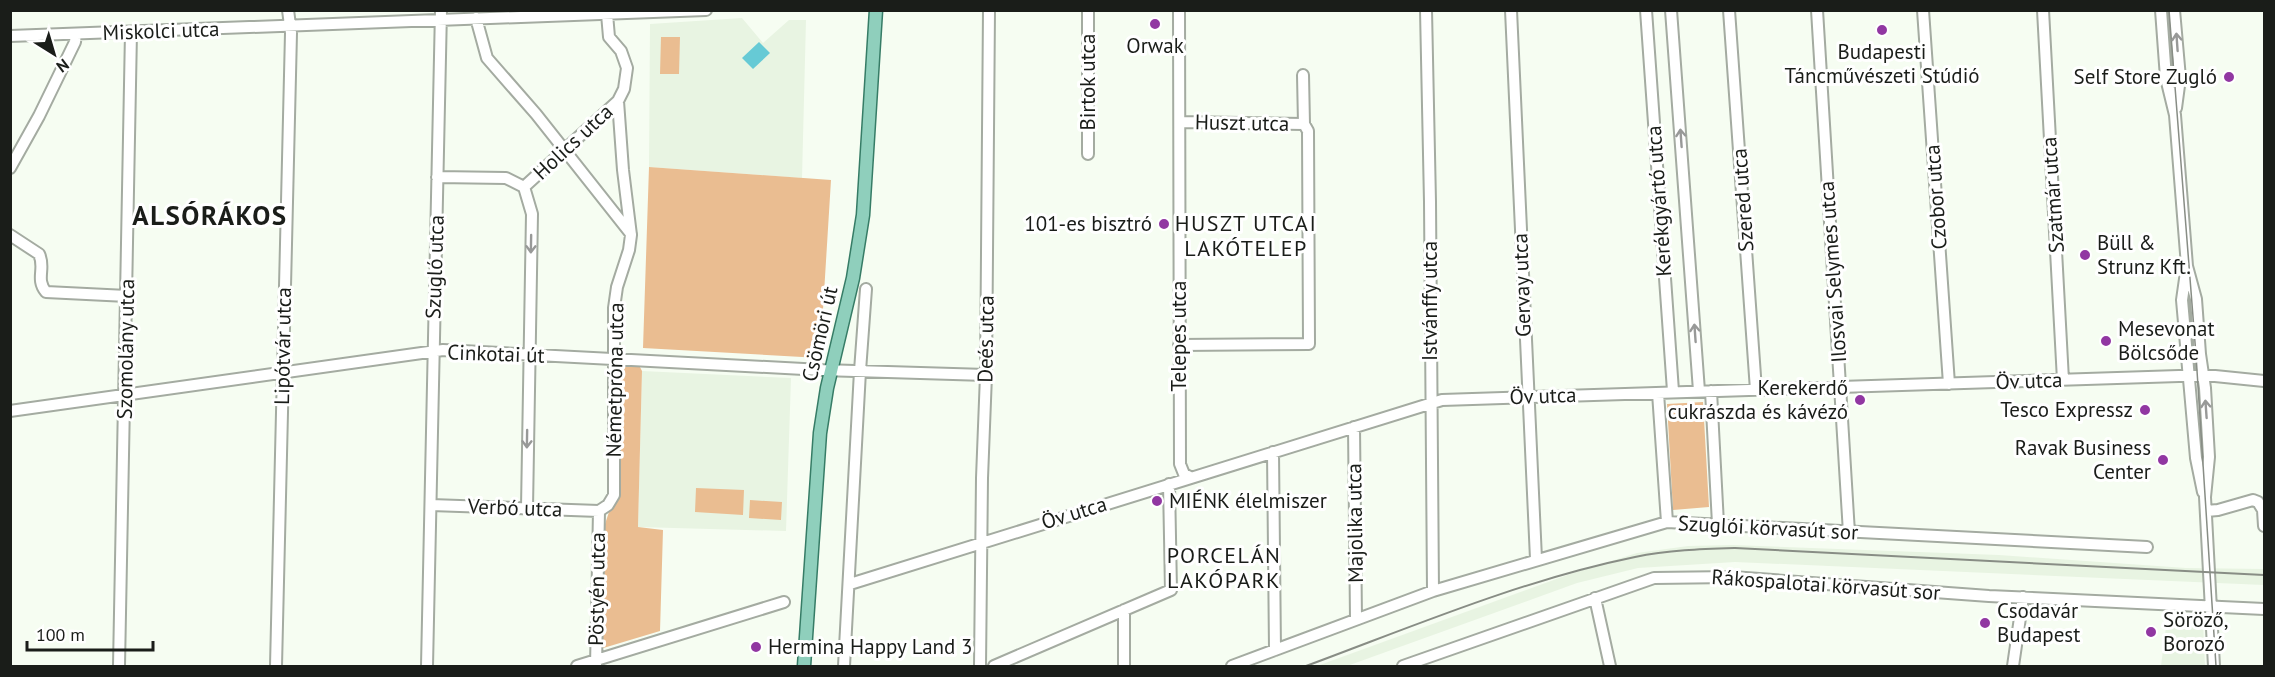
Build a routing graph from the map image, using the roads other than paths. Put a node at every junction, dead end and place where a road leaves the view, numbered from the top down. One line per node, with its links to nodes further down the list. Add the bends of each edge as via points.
1 (288, 10): 20 (street, Lipótvár utca)
2 (706, 10): 17 (street, Miskolci utca)
3 (876, 10): 43 (main road, Csömöri út, via 863,215)
4 (989, 10): 46 (street, Deés utca)
5 (1088, 10): 30 (street, Birtok utca)
6 (1179, 10): 27 (street, Telepes utca)
7 (1426, 10): 60 (street, Istvánffy utca)
8 (1511, 10): 59 (street, Gervay utca)
9 (1646, 10): 56 (street, Kerékgyártó utca)
10 (1671, 10): 54 (street, Kerékgyártó utca, one-way to 10)
11 (1729, 10): 53 (street, Szered utca)
12 (1817, 10): 52 (street, Ilosvai Selymes utca)
13 (1923, 10): 51 (street, Czobor utca)
14 (2043, 10): 49 (street, Szatmár utca)
15 (2161, 10): 26 (street, via 2166,78)
16 (2174, 10): 26 (street, one-way to 16, via 2180,78)
17 (613, 13): 19 (street, Miskolci utca); 25 (street, Holics utca, via 609,37 621,51 627,68)
18 (441, 15): 19 (street, Miskolci utca); 20 (street, Miskolci utca); 32 (street, Szugló utca)
19 (476, 18): 29 (street, via 487,58)
20 (291, 26): 21 (street, Miskolci utca); 45 (street, Lipótvár utca)
21 (131, 32): 22 (street, Miskolci utca); 38 (street, Szomolány utca)
22 (76, 34): 23 (street, Miskolci utca); 31 (street, via 39,116)
23 (10, 36)
24 (1303, 75): 28 (street, Huszt utca)
25 (618, 101): 29 (street, Holics utca); 35 (street, Németpróna utca)
26 (2175, 115): 36 (street)
27 (1180, 122): 28 (street, Huszt utca); 39 (street, Telepes utca)
28 (1304, 124): 39 (street, Huszt utca, via 1308,131 1309,344)
29 (564, 149): 33 (street, Holics utca); 35 (street)
30 (1088, 154)
31 (10, 168)
32 (437, 177): 33 (street, Holics utca, via 506,178); 40 (street, Szugló utca)
33 (524, 187): 41 (street, one-way to 41, via 532,214)
34 (10, 235): 38 (street, via 39,254 40,285 46,292)
35 (631, 235): 42 (street, Németpróna utca, via 617,286)
36 (2187, 266): 47 (street, via 2182,300); 48 (street, via 2196,299)
37 (866, 289): 44 (street, Csömöri út)
38 (127, 296): 58 (street, Szomolány utca)
39 (1179, 345): 64 (street, Telepes utca, via 1179,464)
40 (432, 352): 41 (street, Cinkotai út); 45 (street, Cinkotai út); 67 (street, Szugló utca)
41 (528, 355): 42 (street, Cinkotai út); 68 (street, one-way to 68)
42 (614, 359): 43 (street, Cinkotai út); 69 (street, Németpróna utca, via 614,495)
43 (832, 370): 44 (street, Cinkotai út); 89 (main road, Csömöri út, via 820,433)
44 (860, 371): 46 (street, Cinkotai út); 78 (street, Csömöri út)
45 (282, 373): 58 (street, Cinkotai út); 91 (street, Lipótvár utca)
46 (986, 375): 75 (street, Deés utca)
47 (2189, 376): 48 (street, Öv utca); 49 (street, Öv utca); 66 (street, via 2196,458)
48 (2204, 376): 50 (street, Öv utca); 66 (street, one-way to 48, via 2209,449)
49 (2063, 380): 51 (street, Öv utca)
50 (2265, 381)
51 (1949, 384): 52 (street, Öv utca)
52 (1840, 388): 53 (street, Öv utca); 74 (street, Ilosvai Selymes utca)
53 (1756, 390): 55 (street, Öv utca)
54 (1699, 391): 55 (street, Öv utca); 56 (street, Öv utca)
55 (1711, 391): 72 (street)
56 (1673, 392): 57 (street, Öv utca)
57 (1658, 393): 59 (street, Öv utca); 71 (street)
58 (125, 395): 61 (street, Cinkotai út); 90 (street, Szomolány utca)
59 (1527, 397): 60 (street, Öv utca); 77 (street, Gervay utca)
60 (1431, 402): 62 (street, Öv utca); 79 (street, Istvánffy utca)
61 (10, 411)
62 (1354, 427): 63 (street, Öv utca); 86 (street, Majolika utca)
63 (1273, 452): 64 (street, Öv utca); 87 (street)
64 (1190, 477): 65 (street, Öv utca)
65 (1169, 484): 75 (street, Öv utca); 85 (street, via 1171,590)
66 (2205, 497): 70 (street)
67 (431, 506): 68 (street, Verbó utca); 92 (street, Szugló utca)
68 (527, 508): 69 (street, Verbó utca)
69 (599, 511): 88 (street, Pöstyén utca)
70 (2206, 511): 73 (street, via 2253,500 2263,510); 83 (street)
71 (1667, 522): 72 (street, Szuglói körvasút sor); 77 (street, Szuglói körvasút sor)
72 (1718, 524): 74 (street, Szuglói körvasút sor)
73 (2265, 526)
74 (1849, 533): 76 (street, Szuglói körvasút sor)
75 (981, 542): 78 (street, Öv utca); 95 (street, Deés utca)
76 (2147, 547)
77 (1536, 559): 79 (street, Szuglói körvasút sor)
78 (850, 584): 94 (street, Csömöri út)
79 (1433, 591): 86 (street, Szuglói körvasút sor)
80 (2023, 597): 81 (street, Rákospalotai körvasút sor, via 1702,577 1654,578); 83 (street, Rákospalotai körvasút sor); 101 (street)
81 (1595, 598): 99 (street, Rákospalotai körvasút sor); 100 (street)
82 (784, 602): 88 (street)
83 (2210, 607): 84 (street, Rákospalotai körvasút sor); 102 (street)
84 (2265, 609)
85 (1124, 610): 96 (street); 97 (street)
86 (1356, 619): 87 (street, Szuglói körvasút sor)
87 (1275, 650): 98 (street, Szuglói körvasút sor)
88 (596, 663): 93 (street)
89 (805, 663)
90 (119, 666)
91 (276, 666)
92 (427, 666)
93 (577, 666)
94 (844, 666)
95 (980, 666)
96 (994, 666)
97 (1124, 666)
98 (1232, 666)
99 (1402, 666)
100 (1610, 666)
101 (2013, 666)
102 (2214, 666)

